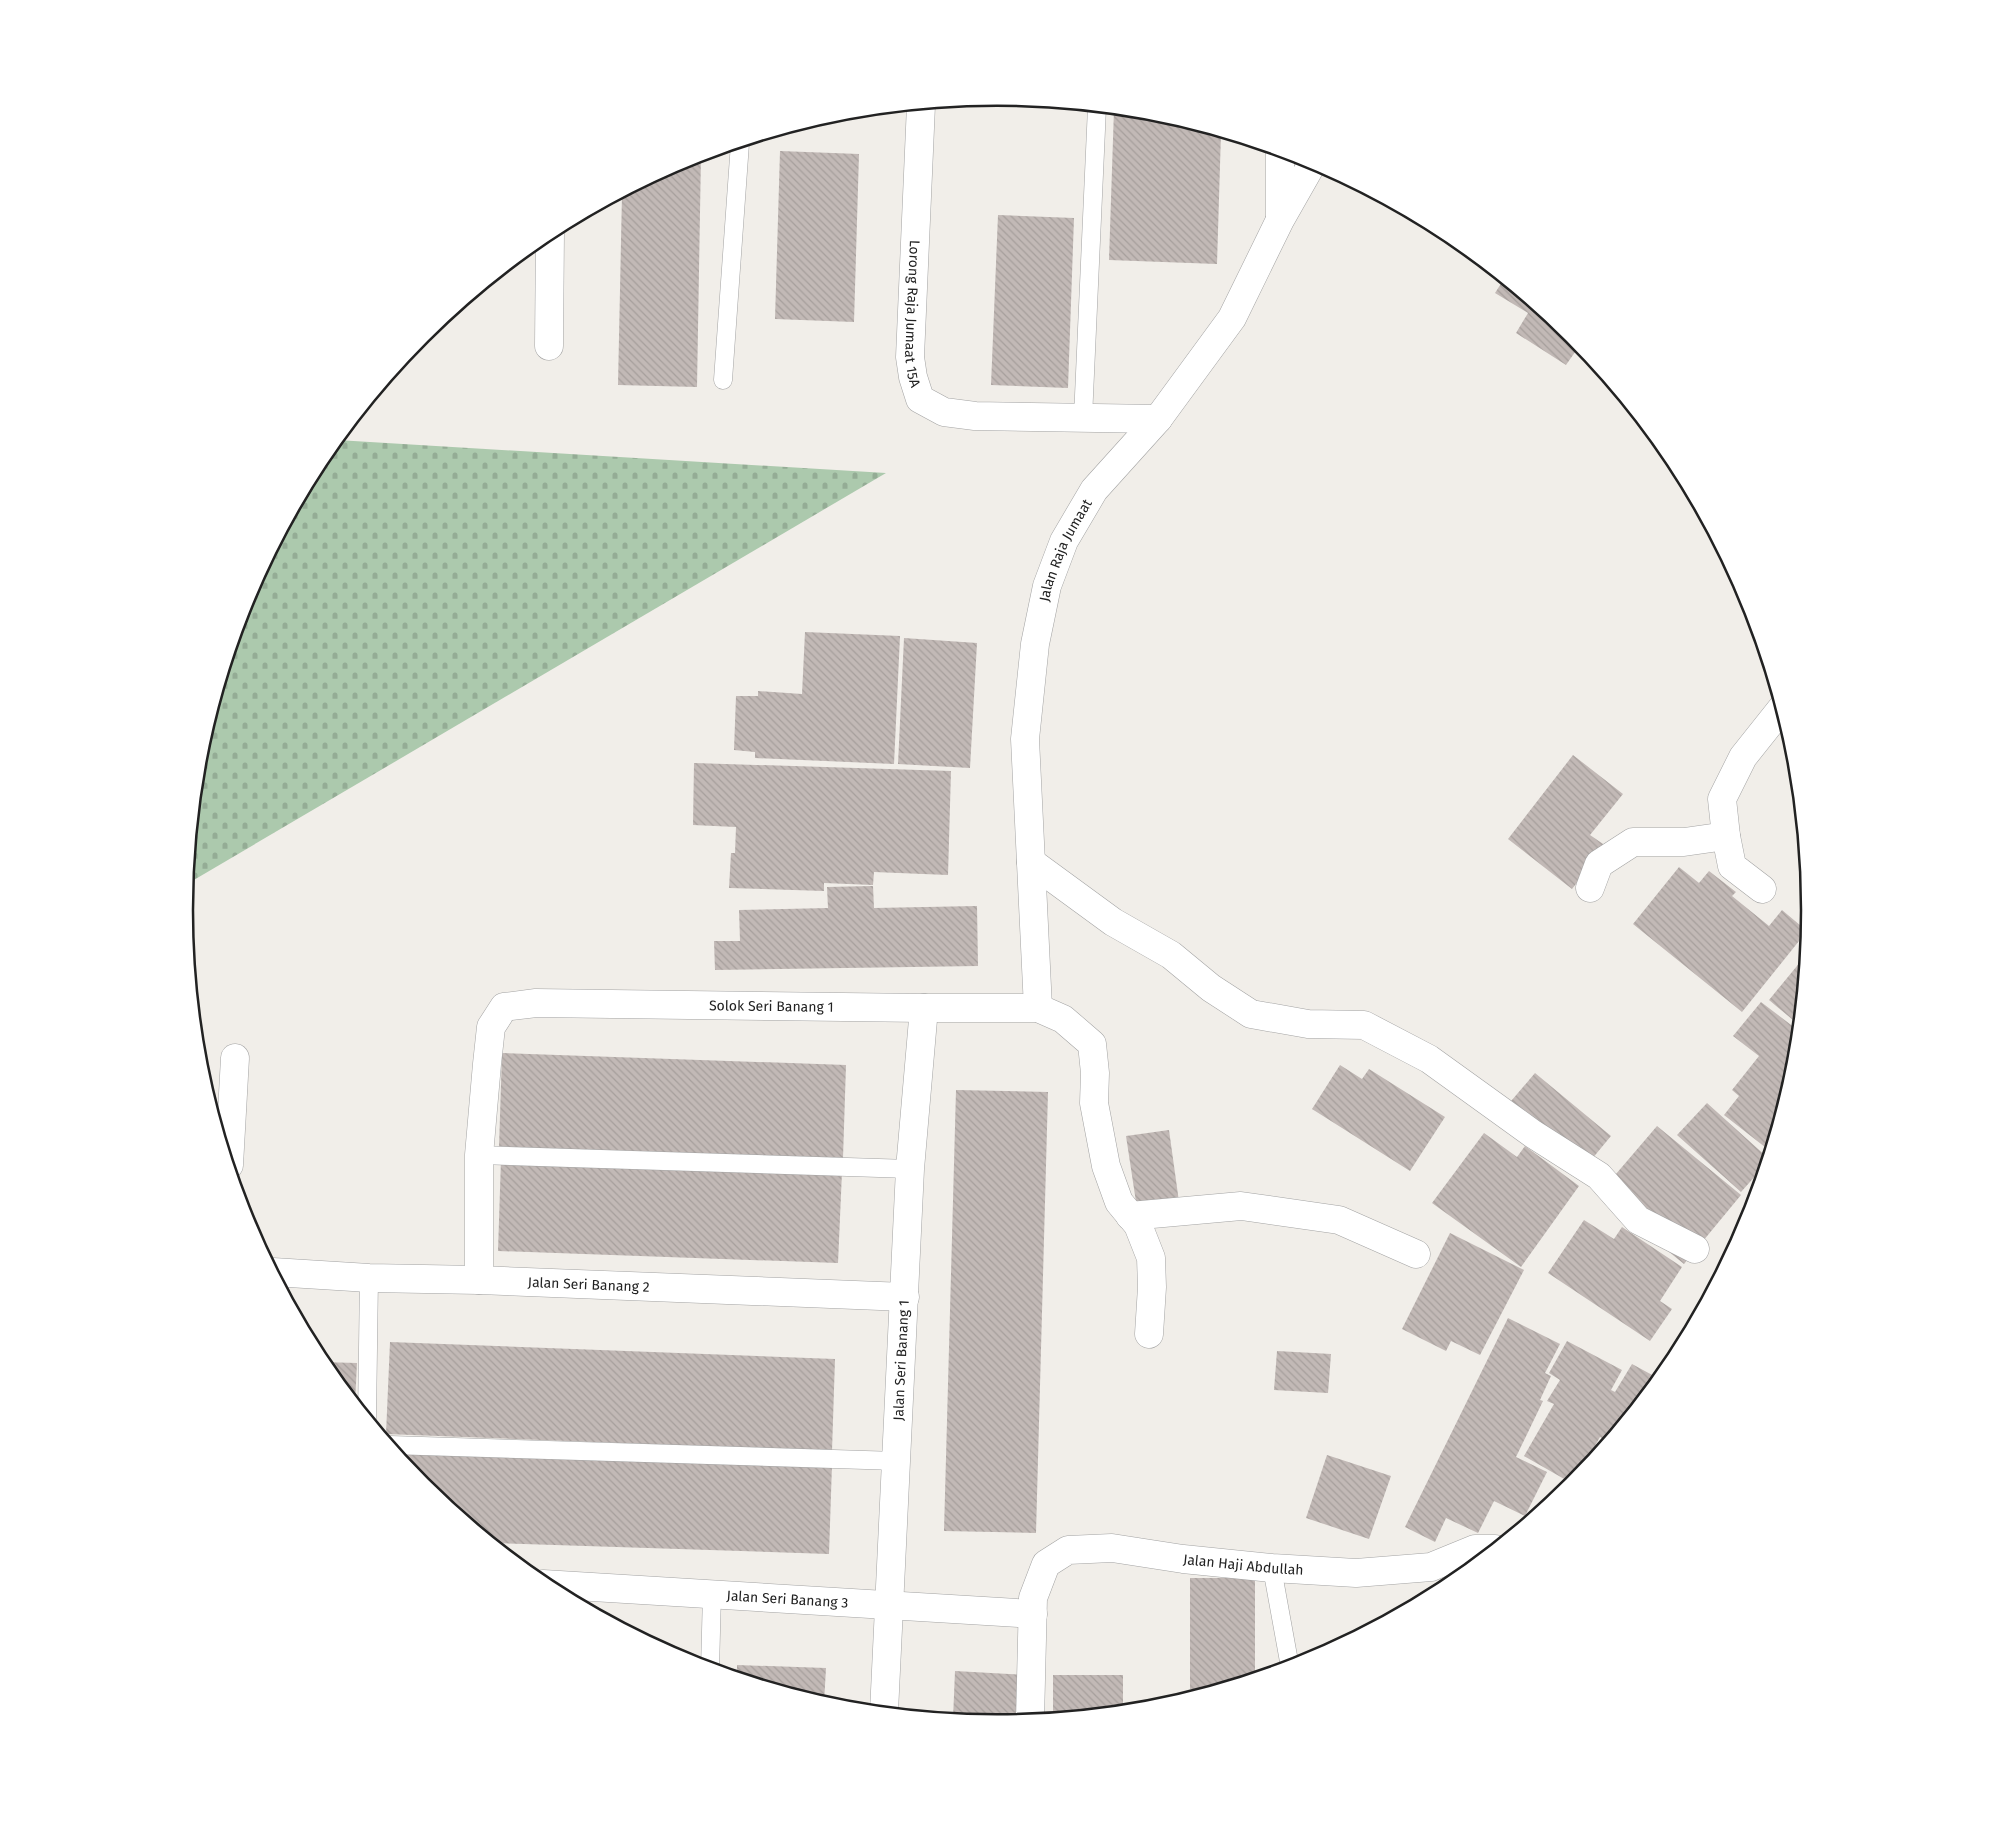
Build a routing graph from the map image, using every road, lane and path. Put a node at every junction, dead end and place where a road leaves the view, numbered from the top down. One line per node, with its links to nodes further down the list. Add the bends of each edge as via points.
1 (921, 110): 10 (street, Lorong Raja Jumaat 15A, via 910,357 920,399 944,412 975,416)
2 (1097, 112): 10 (lane)
3 (740, 149): 9 (lane)
4 (1280, 158): 6 (street)
5 (1309, 169): 6 (street, Jalan Raja Jumaat)
6 (1280, 220): 11 (street, Jalan Raja Jumaat, via 1232,318)
7 (550, 243): 8 (street)
8 (549, 346)
9 (723, 380)
10 (1083, 418): 11 (street, Lorong Raja Jumaat 15A)
11 (1158, 419): 14 (street, Jalan Raja Jumaat, via 1094,490 1064,541 1047,586 1035,644 1025,740)
12 (1777, 714): 13 (street, via 1743,757 1722,799)
13 (1726, 836): 15 (street, via 1684,842 1633,842 1599,864); 16 (street, via 1732,866)
14 (1031, 862): 18 (street, Jalan Raja Jumaat); 24 (street, via 1113,922 1171,955 1211,988 1251,1014 1308,1024 1364,1025 1429,1060 1533,1134 1599,1176 1638,1220)
15 (1590, 888)
16 (1762, 889)
17 (924, 1008): 18 (street, Solok Seri Banang 1); 21 (street, Solok Seri Banang 1, via 536,1003 504,1007 491,1027); 22 (street, Jalan Seri Banang 1)
18 (1038, 1008): 23 (street, via 1063,1019 1092,1044 1094,1103 1106,1166 1118,1202)
19 (235, 1058): 20 (street)
20 (230, 1149)
21 (479, 1155): 22 (lane); 28 (street)
22 (910, 1169): 29 (street, Jalan Seri Banang 1)
23 (1130, 1216): 25 (street, via 1241,1206 1339,1220); 30 (street, via 1138,1225 1151,1258)
24 (1694, 1249)
25 (1416, 1254)
26 (279, 1272): 27 (street, Jalan Seri Banang 2)
27 (369, 1278): 28 (street, Jalan Seri Banang 2); 31 (lane)
28 (479, 1280): 29 (street, Jalan Seri Banang 2)
29 (905, 1297): 33 (street, Jalan Seri Banang 1)
30 (1149, 1334)
31 (367, 1410)
32 (397, 1445): 33 (lane)
33 (897, 1461): 38 (street, Jalan Seri Banang 1)
34 (1487, 1549): 35 (street, Jalan Haji Abdullah, via 1474,1549 1431,1567 1356,1573)
35 (1272, 1568): 39 (street, Jalan Haji Abdullah, via 1112,1548 1068,1550 1046,1564 1033,1598); 40 (lane)
36 (560, 1585): 37 (street, Jalan Seri Banang 3)
37 (712, 1594): 38 (street, Jalan Seri Banang 3); 41 (lane)
38 (888, 1605): 39 (street, Jalan Seri Banang 3); 42 (street, Jalan Seri Banang 1)
39 (1033, 1614): 43 (street, Jalan Haji Abdullah)
40 (1289, 1660)
41 (710, 1661)
42 (884, 1706)
43 (1030, 1714)

